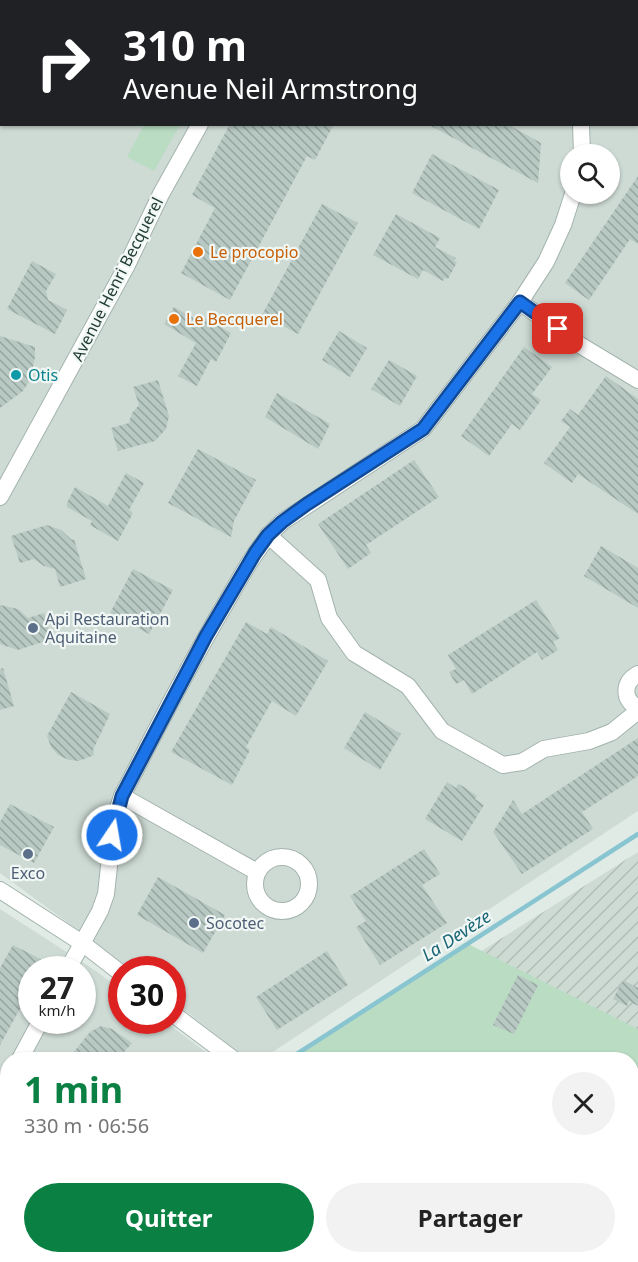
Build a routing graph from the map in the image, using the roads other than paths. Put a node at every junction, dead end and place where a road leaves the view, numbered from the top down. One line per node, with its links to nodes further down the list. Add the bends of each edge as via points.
1 (199, 126): 7 (street, Avenue Henri Becquerel)
2 (581, 126): 3 (street)
3 (582, 144)
4 (570, 204): 5 (street, via 546,262)
5 (520, 302): 6 (street, via 575,342); 8 (street, via 423,429 307,504)
6 (638, 380)
7 (0, 497)
8 (268, 535): 10 (street, via 318,580 329,618 354,653 408,686 442,731 503,765 522,762 544,749 589,741 612,732); 11 (street, via 206,636)
9 (638, 674): 10 (street, via 629,681 626,693)
10 (638, 710)
11 (122, 796): 12 (street); 14 (street, via 114,820 106,894)
12 (257, 872)
13 (0, 890): 14 (street)
14 (82, 943): 15 (street); 16 (street)
15 (75, 956)
16 (108, 963)
17 (186, 1024): 20 (street)
18 (33, 1034): 19 (street)
19 (24, 1052)
20 (224, 1052)

